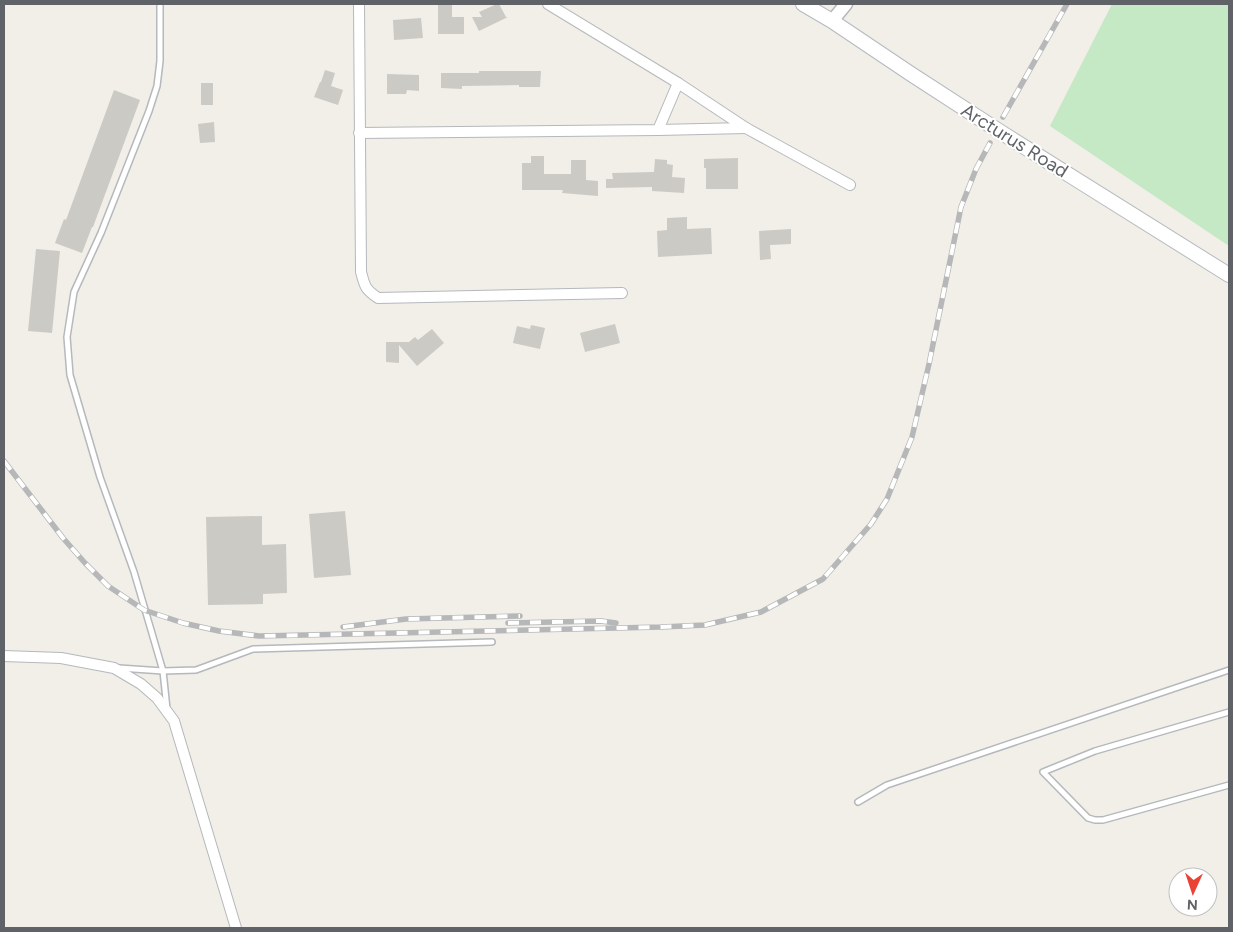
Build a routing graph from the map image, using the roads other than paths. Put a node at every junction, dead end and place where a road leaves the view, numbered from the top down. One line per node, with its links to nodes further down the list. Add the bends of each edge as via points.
1 (160, 4): 18 (lane, via 157,86 104,225 74,292 67,337 70,375)
2 (358, 4): 10 (street)
3 (548, 4): 7 (street)
4 (803, 4): 6 (main road, Arcturus Road)
5 (846, 4): 6 (street)
6 (832, 21): 12 (main road, Arcturus Road, via 999,131)
7 (678, 83): 8 (street); 9 (street)
8 (746, 128): 9 (street); 11 (street)
9 (658, 130): 10 (street)
10 (359, 133): 13 (street, via 361,272 364,286 378,298)
11 (850, 185)
12 (1229, 275)
13 (622, 293)
14 (492, 642): 18 (lane, via 253,649 196,670)
15 (4, 656): 16 (street, via 61,658)
16 (114, 668): 18 (lane); 19 (street, via 141,684)
17 (1229, 670): 22 (lane, via 887,785)
18 (163, 671): 19 (lane)
19 (167, 712): 23 (street, via 174,721)
20 (1229, 712): 21 (lane, via 1095,751 1043,772 1088,818 1095,820)
21 (1229, 785)
22 (858, 802)
23 (236, 928)

